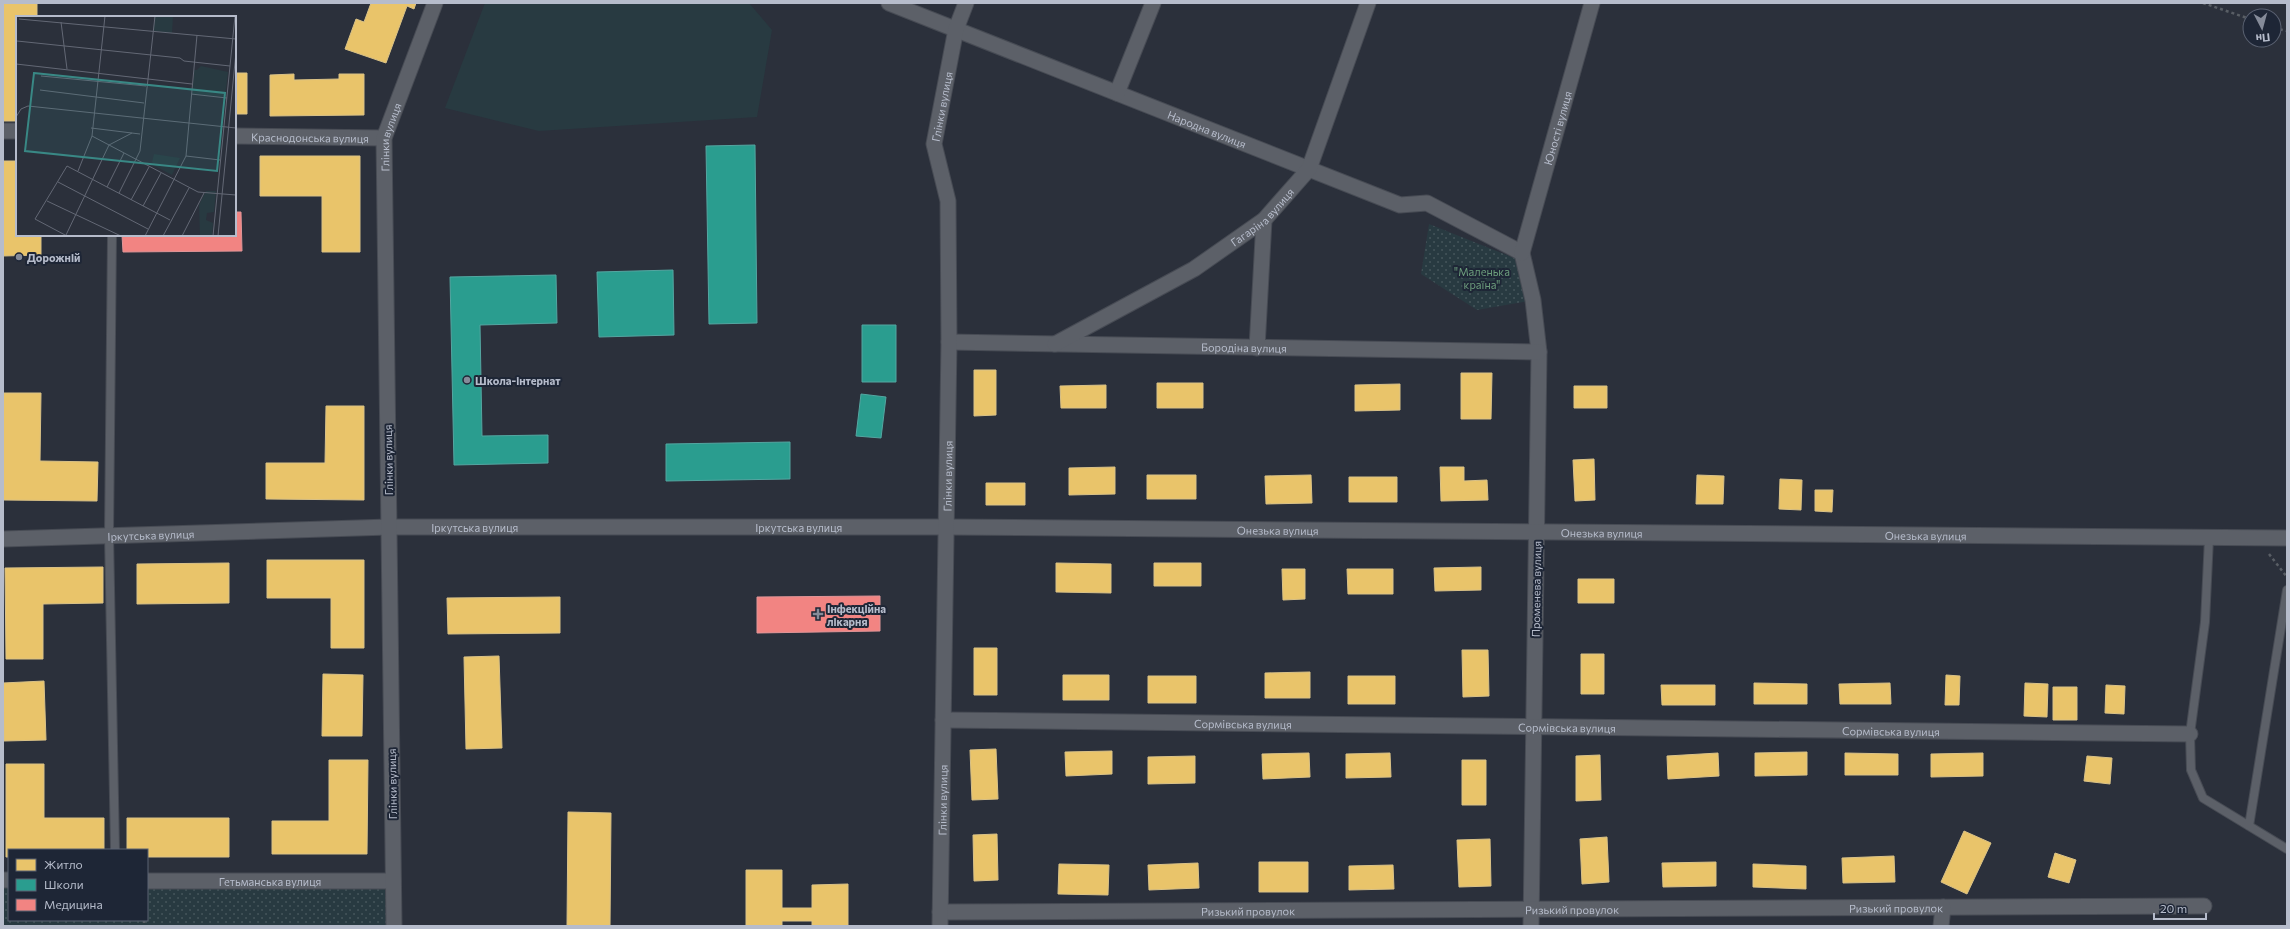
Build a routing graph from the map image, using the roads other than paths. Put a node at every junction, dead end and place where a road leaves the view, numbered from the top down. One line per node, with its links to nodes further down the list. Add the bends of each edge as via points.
1 (435, 3): 12 (street, Глінки вулиця)
2 (889, 3): 7 (street, Народна вулиця)
3 (966, 3): 7 (street, Глінки вулиця)
4 (1153, 3): 8 (street)
5 (1368, 3): 13 (street, Гагаріна вулиця)
6 (1592, 3): 16 (street, Юності вулиця)
7 (956, 29): 8 (street, Народна вулиця); 17 (street, Глінки вулиця, via 934,144 948,201)
8 (1117, 93): 13 (street, Народна вулиця)
9 (3, 131): 10 (street)
10 (16, 131)
11 (236, 136): 12 (street, Краснодонська вулиця)
12 (384, 138): 21 (street, Глінки вулиця)
13 (1308, 169): 14 (street, Гагаріна вулиця); 16 (street, Народна вулиця, via 1400,205 1427,203)
14 (1264, 220): 18 (street, Гагаріна вулиця, via 1194,269); 19 (street)
15 (112, 236): 24 (lane)
16 (1522, 253): 20 (street, Променева вулиця, via 1533,300)
17 (948, 342): 18 (street, Бородіна вулиця); 22 (street, Глінки вулиця)
18 (1055, 344): 19 (street, Бородіна вулиця)
19 (1257, 348): 20 (street, Бородіна вулиця)
20 (1539, 352): 23 (street, Променева вулиця)
21 (389, 527): 22 (street, Іркутська вулиця); 24 (street, Іркутська вулиця); 36 (street, Глінки вулиця)
22 (946, 527): 23 (street, Онезька вулиця); 29 (street, Глінки вулиця)
23 (1537, 532): 25 (street, Онезька вулиця); 30 (street, Променева вулиця)
24 (109, 535): 27 (street, Іркутська вулиця); 33 (lane)
25 (2209, 538): 26 (street, Онезька вулиця); 31 (lane, via 2205,622)
26 (2287, 538)
27 (3, 539)
28 (2287, 590): 32 (lane)
29 (943, 720): 30 (street, Сормівська вулиця); 40 (street, Глінки вулиця)
30 (1534, 726): 31 (street, Сормівська вулиця); 39 (street, Променева вулиця)
31 (2190, 734): 32 (lane, via 2191,770 2203,798)
32 (2249, 826): 34 (lane)
33 (115, 849)
34 (2287, 849)
35 (148, 880): 36 (street, Гетьманська вулиця)
36 (393, 881): 41 (street, Глінки вулиця)
37 (2204, 906): 38 (street, Ризький провулок)
38 (1943, 908): 39 (street, Ризький провулок); 43 (street)
39 (1531, 909): 40 (street, Ризький провулок); 42 (street, Променева вулиця)
40 (940, 919)
41 (394, 926)
42 (1531, 926)
43 (1941, 926)

